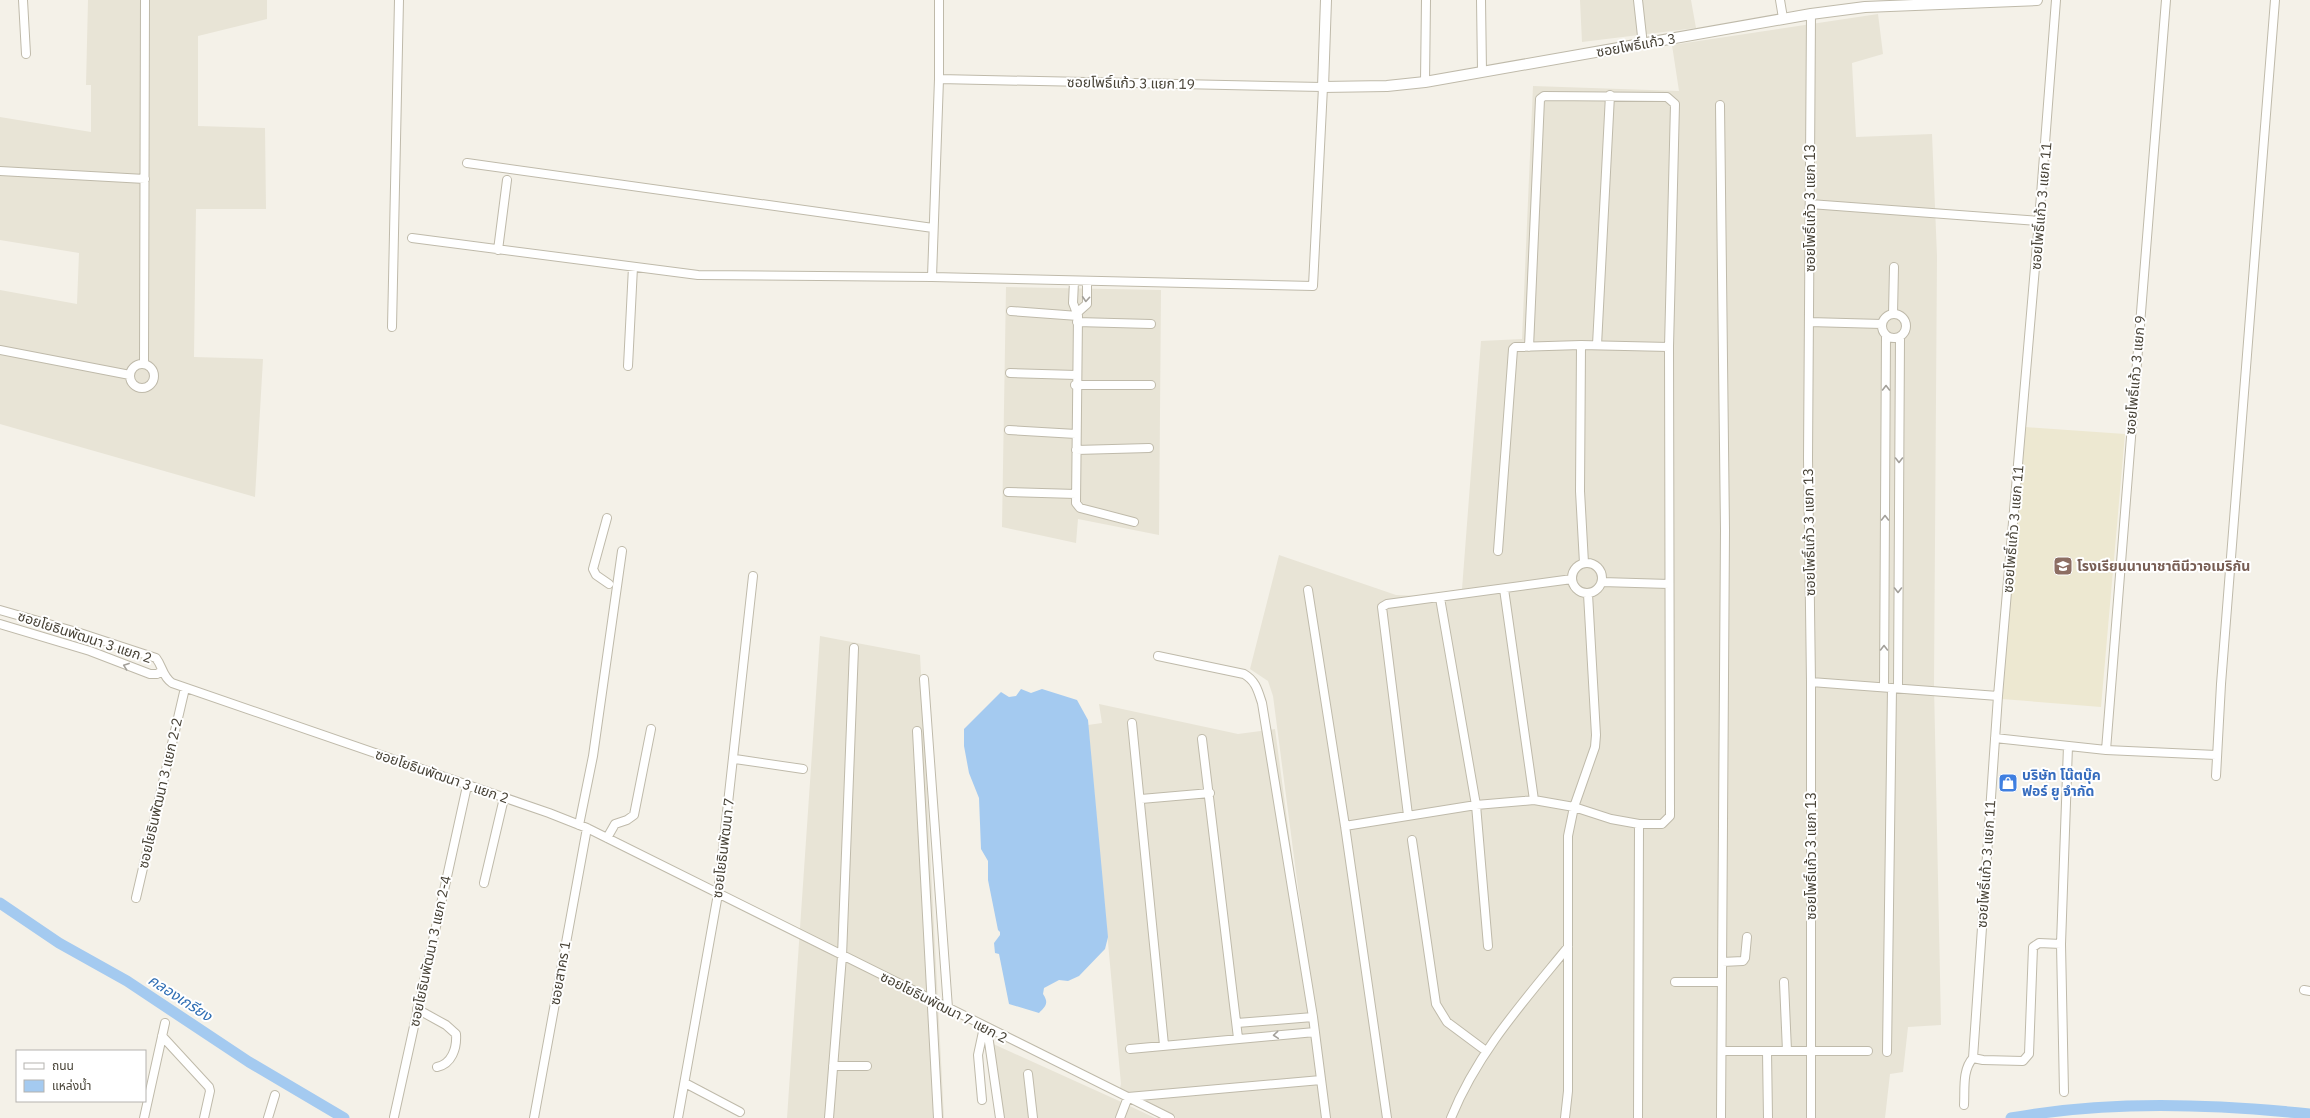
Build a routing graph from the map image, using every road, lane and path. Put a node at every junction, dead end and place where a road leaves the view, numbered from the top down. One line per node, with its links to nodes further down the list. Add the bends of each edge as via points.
1 (23, 0): 19 (street)
2 (145, 0): 28 (street)
3 (399, 0): 46 (street)
4 (939, 0): 21 (street)
5 (1326, 0): 23 (street)
6 (1426, 0): 22 (street)
7 (1480, 0): 20 (street)
8 (1638, 0): 18 (street)
9 (1780, 0): 17 (street)
10 (2037, 0): 14 (street, ซอยโพธิ์แก้ว 3)
11 (2056, 0): 31 (street, ซอยโพธิ์แก้ว 3 แยก 11)
12 (2166, 0): 103 (street, ซอยโพธิ์แก้ว 3 แยก 9)
13 (2275, 0): 104 (street)
14 (1987, 1): 15 (street, ซอยโพธิ์แก้ว 3)
15 (1865, 3): 16 (street, ซอยโพธิ์แก้ว 3)
16 (1811, 14): 17 (street, ซอยโพธิ์แก้ว 3); 30 (street, ซอยโพธิ์แก้ว 3 แยก 13)
17 (1783, 18): 18 (street, ซอยโพธิ์แก้ว 3)
18 (1643, 44): 20 (street, ซอยโพธิ์แก้ว 3)
19 (26, 54)
20 (1482, 71): 22 (street, ซอยโพธิ์แก้ว 3)
21 (939, 79): 23 (street, ซอยโพธิ์แก้ว 3 แยก 19); 32 (street)
22 (1425, 82): 23 (street, ซอยโพธิ์แก้ว 3, via 1387,86)
23 (1323, 87): 39 (street, via 1313,286)
24 (1610, 95): 50 (street); 51 (street, via 1544,96 1540,99); 52 (street, via 1667,97 1675,104)
25 (1720, 105): 129 (street, via 1725,530)
26 (467, 163): 32 (street)
27 (0, 171): 28 (street)
28 (144, 179): 54 (street)
29 (507, 180): 34 (street)
30 (1810, 204): 31 (street); 43 (street, ซอยโพธิ์แก้ว 3 แยก 13)
31 (2040, 221): 96 (street, ซอยโพธิ์แก้ว 3 แยก 11)
32 (933, 228): 37 (street)
33 (412, 238): 34 (street)
34 (498, 250): 35 (street)
35 (633, 267): 37 (street, via 698,275); 55 (street)
36 (1894, 267): 41 (street)
37 (932, 276): 38 (street)
38 (1074, 281): 39 (street); 42 (street, via 1073,303)
39 (1087, 282): 42 (street, one-way to 42, via 1087,304)
40 (1011, 311): 42 (street)
41 (1893, 314): 45 (street, via 1886,317); 48 (street, via 1900,315 1907,324 1905,332)
42 (1077, 317): 44 (street); 58 (street)
43 (1810, 322): 45 (street); 93 (street, ซอยโพธิ์แก้ว 3 แยก 13, via 1808,459)
44 (1151, 324)
45 (1882, 324): 47 (street)
46 (392, 328)
47 (1886, 335): 48 (street, via 1892,338); 63 (street, one-way to 47)
48 (1900, 337): 64 (street)
49 (1581, 345): 50 (street); 51 (street); 73 (street, via 1580,491)
50 (1597, 345): 52 (street)
51 (1528, 347): 72 (street, via 1515,347 1512,353)
52 (1669, 347): 78 (street)
53 (0, 350): 57 (street)
54 (144, 363): 57 (street, via 134,366); 57 (street, via 154,373 152,383 148,387 138,388 130,380)
55 (628, 366)
56 (1010, 374): 58 (street)
57 (130, 375)
58 (1076, 375): 59 (street)
59 (1075, 385): 60 (street); 62 (street)
60 (1151, 385)
61 (1009, 430): 62 (street)
62 (1076, 434): 66 (street)
63 (1885, 444): 64 (street); 84 (street, one-way to 63)
64 (1899, 444): 85 (street, one-way to 85)
65 (1149, 448): 66 (street)
66 (1076, 450): 68 (street)
67 (1008, 492): 68 (street)
68 (1076, 494): 70 (street, via 1076,503 1080,508)
69 (607, 518): 77 (street, via 594,569 596,575)
70 (1134, 522)
71 (622, 551): 117 (street, ซอยสาคร 1)
72 (1498, 551)
73 (1584, 563): 75 (street, via 1575,569); 76 (street, via 1593,564 1600,569)
74 (753, 576): 105 (street, ซอยโยธินพัฒนา 7)
75 (1572, 579): 79 (street); 81 (street, via 1577,590)
76 (1602, 582): 78 (street); 81 (street, via 1595,592)
77 (609, 584)
78 (1669, 584): 116 (street, via 1670,816 1662,824)
79 (1504, 589): 82 (street); 112 (street)
80 (1308, 590): 118 (street)
81 (1588, 594): 114 (street, via 1597,724 1595,747)
82 (1440, 598): 113 (street); 115 (street, via 1387,604 1382,609)
83 (0, 610): 90 (street, ซอยโยธินพัฒนา 3 แยก 2, via 156,658)
84 (1885, 619): 85 (street); 91 (street, one-way to 84)
85 (1898, 620): 89 (street)
86 (0, 624): 90 (street, ซอยโยธินพัฒนา 3 แยก 2, one-way to 86, via 150,674 90,651)
87 (854, 648): 128 (street)
88 (1158, 656): 136 (street, via 1244,674 1252,679 1257,688 1262,703)
89 (1898, 670): 91 (street); 94 (street)
90 (162, 671): 95 (street, ซอยโยธินพัฒนา 3 แยก 2, via 166,679)
91 (1884, 671): 94 (street)
92 (924, 679): 134 (street)
93 (1811, 682): 94 (street); 145 (street, ซอยโพธิ์แก้ว 3 แยก 13)
94 (1892, 687): 96 (street); 151 (street)
95 (185, 688): 108 (street, ซอยโยธินพัฒนา 3 แยก 2); 123 (street, ซอยโยธินพัฒนา 3 แยก 2-2)
96 (1998, 696): 100 (street, ซอยโพธิ์แก้ว 3 แยก 11)
97 (1132, 722): 111 (street)
98 (651, 729): 119 (street, via 634,815 615,824)
99 (917, 731): 133 (street)
100 (1995, 738): 102 (street); 152 (street, ซอยโพธิ์แก้ว 3 แยก 11)
101 (1202, 739): 109 (street)
102 (2068, 746): 103 (street); 125 (street)
103 (2106, 750): 104 (street)
104 (2216, 755): 107 (street)
105 (735, 759): 106 (street); 122 (street, ซอยโยธินพัฒนา 7)
106 (803, 769)
107 (2216, 776)
108 (466, 786): 110 (street, ซอยโยธินพัฒนา 3 แยก 2); 135 (street, ซอยโยธินพัฒนา 3 แยก 2-4)
109 (1210, 793): 111 (street); 138 (street)
110 (504, 798): 117 (street, ซอยโยธินพัฒนา 3 แยก 2); 121 (street)
111 (1141, 799): 143 (street)
112 (1534, 800): 113 (street); 114 (street)
113 (1476, 805): 115 (street); 126 (street)
114 (1574, 807): 116 (street, via 1611,819); 127 (street, via 1568,836)
115 (1408, 815): 118 (street)
116 (1639, 824): 182 (street)
117 (583, 826): 119 (street, ซอยโยธินพัฒนา 3 แยก 2); 170 (street, ซอยสาคร 1)
118 (1345, 826): 179 (street)
119 (607, 838): 122 (street, ซอยโยธินพัฒนา 3 แยก 2)
120 (1412, 840): 146 (street, via 1436,1004 1447,1022)
121 (484, 883)
122 (718, 894): 128 (street, ซอยโยธินพัฒนา 7 แยก 2); 158 (street, ซอยโยธินพัฒนา 7)
123 (136, 898)
124 (1747, 937): 129 (street, via 1746,958 1743,961)
125 (2061, 944): 152 (street, via 2039,943 2033,947 2028,1057 2023,1061); 159 (street)
126 (1488, 946)
127 (1568, 947): 146 (street); 181 (street, via 1568,1091)
128 (842, 956): 133 (street, ซอยโยธินพัฒนา 7 แยก 2); 154 (street)
129 (1722, 962): 131 (street)
130 (1675, 982): 131 (street)
131 (1722, 982): 147 (street)
132 (1784, 982): 149 (street)
133 (933, 1001): 134 (street, ซอยโยธินพัฒนา 7 แยก 2); 173 (street)
134 (948, 1008): 139 (street, ซอยโยธินพัฒนา 7 แยก 2)
135 (417, 1009): 153 (street, via 446,1025 456,1034 454,1051 449,1061); 166 (street, ซอยโยธินพัฒนา 3 แยก 2-4)
136 (1313, 1017): 138 (street); 140 (street)
137 (165, 1023): 141 (street)
138 (1237, 1023): 142 (street)
139 (986, 1027): 161 (street, ซอยโยธินพัฒนา 7 แยก 2); 162 (street, via 978,1055); 174 (street)
140 (1315, 1032): 142 (street, one-way to 142); 157 (street)
141 (162, 1036): 167 (street); 168 (street, via 209,1087)
142 (1238, 1038): 143 (street)
143 (1164, 1046): 144 (street)
144 (1130, 1049)
145 (1811, 1050): 149 (street); 150 (street); 185 (street, ซอยโพธิ์แก้ว 3 แยก 13)
146 (1486, 1051): 180 (street)
147 (1722, 1051): 148 (street); 183 (street)
148 (1767, 1051): 149 (street); 184 (street)
149 (1786, 1051)
150 (1868, 1051)
151 (1887, 1052)
152 (1973, 1058): 163 (street, ซอยโพธิ์แก้ว 3 แยก 11, via 1968,1063 1966,1073)
153 (438, 1066)
154 (833, 1066): 155 (street); 172 (street)
155 (867, 1066)
156 (1028, 1074): 175 (street)
157 (1321, 1080): 161 (street); 178 (street)
158 (685, 1083): 164 (street); 171 (street, ซอยโยธินพัฒนา 7)
159 (2064, 1092)
160 (274, 1095): 169 (street)
161 (1128, 1097): 165 (street, ซอยโยธินพัฒนา 7 แยก 2); 176 (street)
162 (982, 1100)
163 (1964, 1104)
164 (740, 1112)
165 (1161, 1116): 177 (street, ซอยโยธินพัฒนา 7 แยก 2)
166 (394, 1117)
167 (144, 1118)
168 (204, 1118)
169 (268, 1118)
170 (534, 1118)
171 (678, 1118)
172 (829, 1118)
173 (938, 1118)
174 (1000, 1118)
175 (1033, 1118)
176 (1120, 1118)
177 (1170, 1118)
178 (1326, 1118)
179 (1386, 1118)
180 (1451, 1118)
181 (1564, 1118)
182 (1638, 1118)
183 (1721, 1118)
184 (1768, 1118)
185 (1811, 1118)

